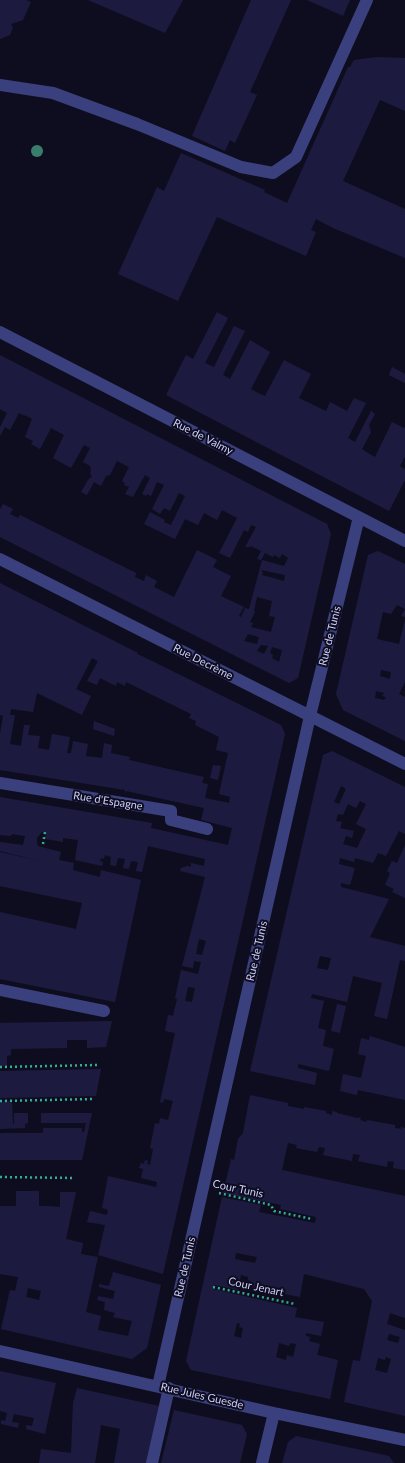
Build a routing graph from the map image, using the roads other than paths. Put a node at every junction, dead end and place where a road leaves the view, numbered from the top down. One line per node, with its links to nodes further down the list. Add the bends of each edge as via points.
1 (367, 0): 2 (street, via 296,157 273,173 241,167 53,93)
2 (0, 85)
3 (0, 332): 4 (street, Rue de Valmy)
4 (359, 517): 5 (street, Rue de Valmy); 7 (street, Rue de Tunis)
5 (405, 541)
6 (0, 559): 7 (street, Rue Decrème)
7 (310, 716): 8 (street, Rue Decrème); 14 (street, Rue de Tunis, via 203,1190)
8 (405, 764)
9 (0, 783): 10 (street, Rue d'Espagne, via 171,811 171,820)
10 (207, 830)
11 (0, 990): 12 (street)
12 (104, 1011)
13 (0, 1351): 14 (street, Rue Jules Guesde)
14 (163, 1387): 15 (street, Rue Jules Guesde); 17 (street, Rue de Tunis)
15 (274, 1413): 16 (street, Rue Jules Guesde); 18 (street)
16 (405, 1440)
17 (152, 1463)
18 (262, 1463)

